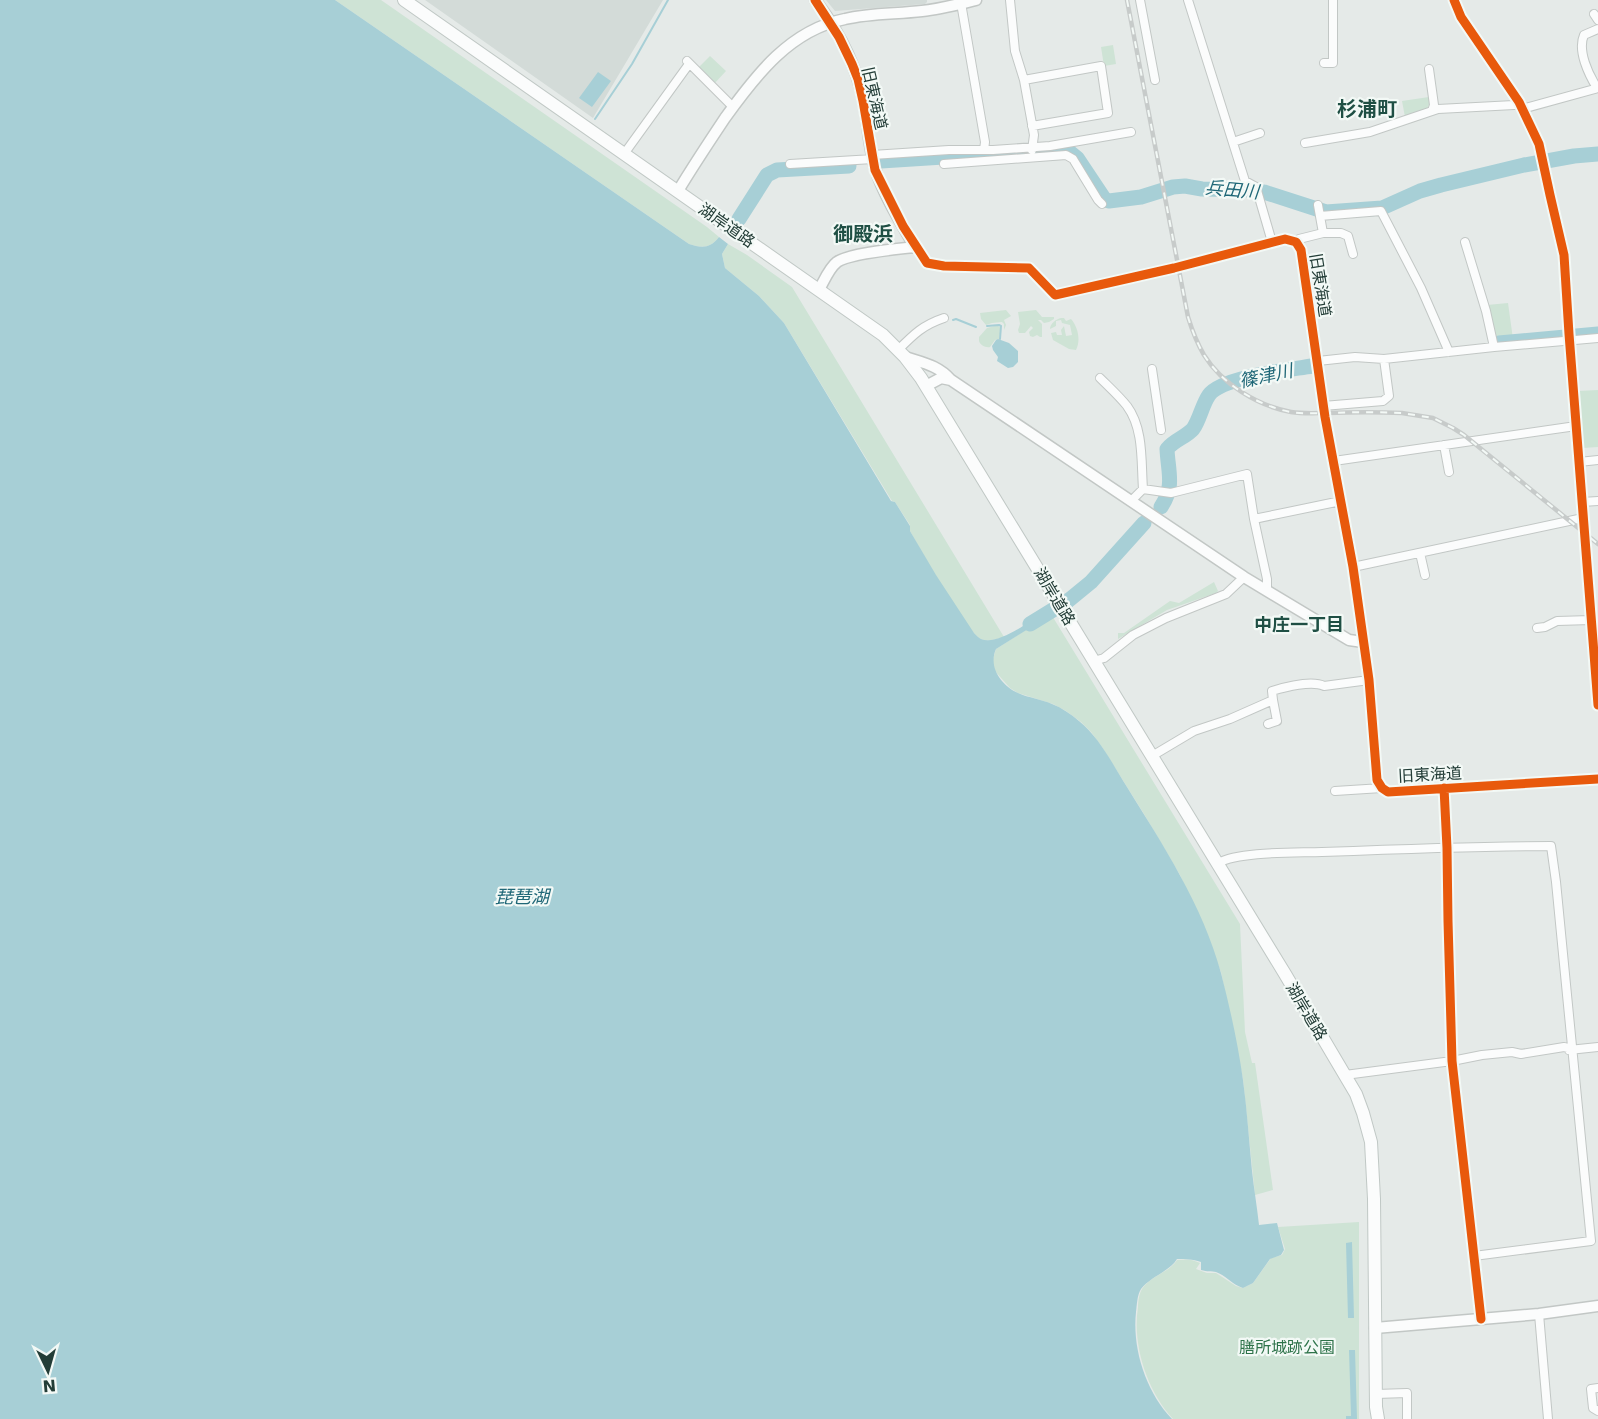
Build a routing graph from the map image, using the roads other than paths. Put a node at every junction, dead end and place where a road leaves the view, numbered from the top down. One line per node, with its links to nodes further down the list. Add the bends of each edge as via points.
1 (404, 0): 27 (main road, 湖岸道路)
2 (815, 0): 10 (street, 旧東海道)
3 (976, 0): 9 (street)
4 (1010, 0): 14 (street, via 1015,51)
5 (1140, 0): 15 (street)
6 (1188, 0): 23 (street)
7 (1333, 0): 12 (street, via 1333,63)
8 (1454, 0): 17 (street, via 1461,17)
9 (962, 3): 10 (street); 25 (street)
10 (830, 24): 18 (street, via 814,29 783,50 757,75); 28 (street, 旧東海道, via 858,79)
11 (1598, 29): 16 (street, via 1584,35 1581,42 1587,73)
12 (1324, 63)
13 (1429, 69): 19 (street)
14 (1024, 80): 20 (street); 20 (street, via 1101,66 1108,113)
15 (1155, 80)
16 (1598, 88): 17 (street)
17 (1520, 106): 19 (street); 41 (street, via 1539,144 1564,255)
18 (733, 107): 27 (street, via 687,62); 31 (street)
19 (1432, 111): 24 (street, via 1370,132)
20 (1032, 126): 26 (street)
21 (1131, 132): 26 (street)
22 (1260, 133): 23 (street)
23 (1233, 142): 34 (street, via 1245,181 1258,191)
24 (1305, 143)
25 (984, 150): 26 (street); 28 (street)
26 (1032, 152): 30 (street); 32 (street, via 1073,159)
27 (624, 154): 31 (main road, 湖岸道路)
28 (872, 157): 29 (street); 37 (street, 旧東海道, via 882,186)
29 (790, 164)
30 (944, 164)
31 (678, 191): 39 (main road, 湖岸道路)
32 (1102, 204)
33 (1323, 233): 35 (street); 38 (street, via 1348,236); 44 (street, via 1319,211 1381,211)
34 (1272, 242): 35 (street, 旧東海道); 37 (street, 旧東海道, via 1055,295 1029,268 933,265)
35 (1296, 242): 47 (street, 旧東海道, via 1301,250)
36 (1465, 242): 43 (street)
37 (915, 247): 39 (street, via 841,260)
38 (1353, 254)
39 (819, 290): 45 (main road, 湖岸道路, via 883,335)
40 (944, 318): 45 (street, via 918,330)
41 (1569, 337): 42 (street); 43 (street); 53 (street)
42 (1598, 338)
43 (1494, 345): 44 (street)
44 (1448, 350): 46 (street)
45 (902, 354): 50 (street, via 943,371); 51 (main road, 湖岸道路)
46 (1384, 359): 47 (street); 52 (street, via 1389,396 1383,401)
47 (1317, 361): 52 (street, 旧東海道)
48 (1152, 369): 54 (street)
49 (1101, 378): 60 (street, via 1135,420)
50 (951, 380): 51 (street, via 941,378); 61 (street)
51 (926, 386): 76 (main road, 湖岸道路)
52 (1323, 406): 57 (street, 旧東海道)
53 (1576, 426): 55 (street); 58 (street)
54 (1161, 430)
55 (1444, 445): 57 (street); 59 (street)
56 (1598, 460): 58 (street)
57 (1334, 461): 62 (street, 旧東海道)
58 (1579, 462): 64 (street)
59 (1449, 472)
60 (1143, 489): 61 (street); 66 (street, via 1168,493 1247,474)
61 (1131, 501): 70 (street)
62 (1341, 501): 66 (street); 68 (street, 旧東海道)
63 (1598, 501): 64 (street)
64 (1582, 502): 65 (street)
65 (1583, 518): 67 (street); 72 (street)
66 (1254, 519): 71 (street)
67 (1420, 553): 68 (street); 69 (street)
68 (1353, 567): 74 (street, 旧東海道)
69 (1425, 575)
70 (1244, 577): 71 (street); 76 (street, via 1226,594 1166,618)
71 (1267, 591): 74 (street, via 1349,640)
72 (1591, 620): 73 (street, via 1557,621); 75 (street)
73 (1537, 628)
74 (1363, 642): 77 (street, 旧東海道)
75 (1596, 655): 79 (street)
76 (1094, 661): 81 (main road, 湖岸道路)
77 (1369, 680): 78 (street, via 1287,686 1272,691); 83 (street, 旧東海道, via 1377,780)
78 (1273, 700): 80 (street, via 1277,721); 81 (street, via 1194,731)
79 (1598, 705)
80 (1268, 724)
81 (1152, 756): 87 (main road, 湖岸道路)
82 (1598, 779): 84 (street, 旧東海道)
83 (1382, 788): 84 (street, 旧東海道, via 1388,792); 85 (street)
84 (1444, 788): 86 (street)
85 (1335, 792)
86 (1447, 848): 87 (street, via 1235,856); 89 (street, via 1551,846); 90 (street)
87 (1218, 863): 91 (main road, 湖岸道路)
88 (1598, 1047): 89 (street)
89 (1572, 1049): 90 (street, via 1543,1056); 92 (street, via 1591,1241)
90 (1452, 1061): 91 (street); 92 (street)
91 (1345, 1075): 96 (main road, 湖岸道路, via 1363,1113 1371,1142)
92 (1474, 1256): 95 (street)
93 (1598, 1306): 94 (street)
94 (1539, 1314): 95 (street); 102 (street)
95 (1481, 1319): 96 (street)
96 (1375, 1328): 98 (main road, 湖岸道路)
97 (1598, 1388): 99 (street, via 1591,1389 1593,1408)
98 (1376, 1394): 100 (main road, 湖岸道路); 101 (street, via 1407,1393)
99 (1598, 1411)
100 (1376, 1415)
101 (1407, 1419)
102 (1548, 1419)

